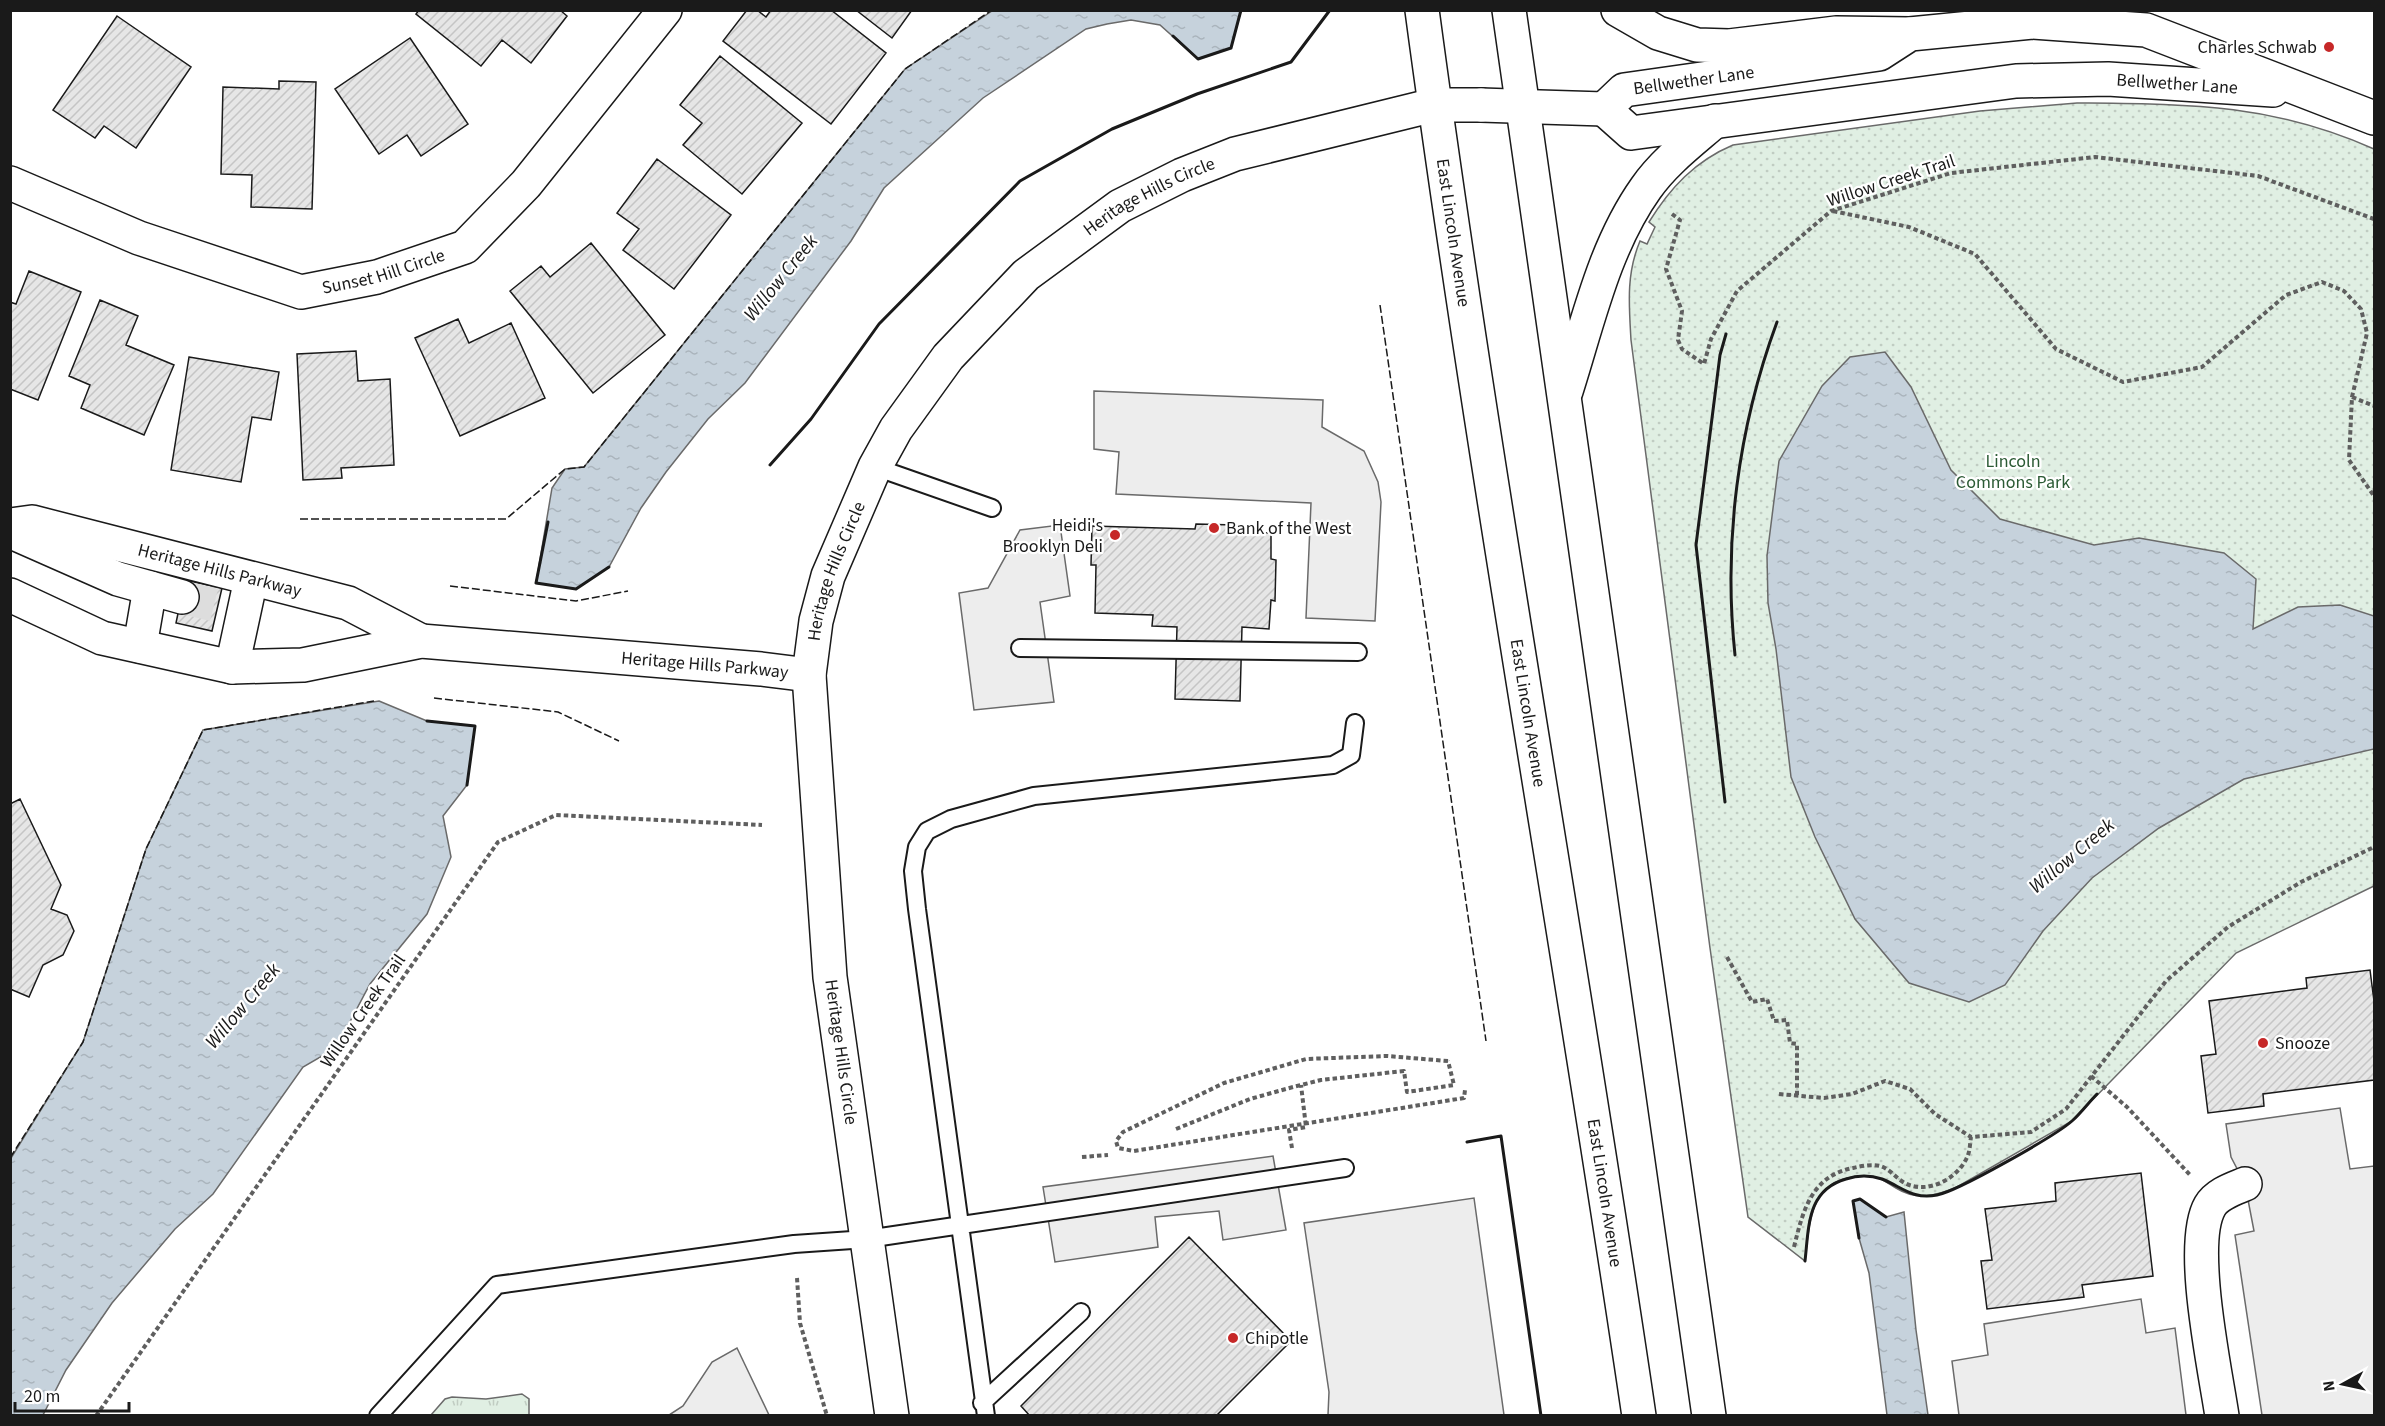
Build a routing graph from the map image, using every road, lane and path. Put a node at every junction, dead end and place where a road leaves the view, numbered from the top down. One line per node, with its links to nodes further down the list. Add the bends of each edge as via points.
1 (665, 10): 12 (street, Sunset Hill Circle, via 526,184 465,247 377,277 302,292 139,238)
2 (1422, 10): 7 (street, East Lincoln Avenue)
3 (1509, 10): 8 (street)
4 (1618, 10): 5 (street, via 1658,33 1697,45 1729,46 1836,33)
5 (1910, 34): 6 (street, Bellwether Lane, via 2032,22 2145,30); 9 (street, Bellwether Lane, via 1879,54 1624,90)
6 (2305, 92): 10 (street, Bellwether Lane); 11 (street, Bellwether Lane, via 2108,79 2016,81)
7 (1434, 105): 8 (street, Heritage Hills Circle); 19 (street, Heritage Hills Circle, via 1235,154 1120,206 1026,275 948,357 896,429); 61 (street, East Lincoln Avenue)
8 (1523, 107): 9 (street, Heritage Hills Circle); 17 (street)
9 (1604, 109): 11 (street, Bellwether Lane, via 1631,133)
10 (2374, 118)
11 (1715, 121): 17 (street, via 1647,186 1623,223 1600,281)
12 (10, 183)
13 (1667, 210): 14 (path, Willow Creek Trail, via 1680,220 1666,269 1682,311 1678,340 1682,349 1704,364 1711,339 1737,291)
14 (1831, 211): 15 (path, Willow Creek Trail, via 1951,173 2095,157 2258,176); 16 (path, via 1909,228 1975,254 2056,349 2122,382 2202,367 2286,295 2322,282 2344,291 2361,309 2367,333)
15 (2374, 219)
16 (2352, 397): 18 (path); 20 (path, via 2349,460)
17 (1564, 398): 62 (street)
18 (2374, 405)
19 (875, 467): 21 (lane); 33 (street, Heritage Hills Circle, via 828,576 816,621)
20 (2374, 496)
21 (992, 508)
22 (10, 525): 24 (street, Heritage Hills Parkway, via 32,522)
23 (10, 532): 25 (street, Heritage Hills Parkway, via 118,579)
24 (251, 579): 28 (street, Heritage Hills Parkway, via 348,603); 32 (street, via 231,610)
25 (150, 588): 27 (street, Heritage Hills Parkway); 29 (street)
26 (10, 595): 29 (street, Heritage Hills Parkway, via 102,638)
27 (182, 597)
28 (421, 641): 32 (street, Heritage Hills Parkway, via 303,665); 33 (street, Heritage Hills Parkway)
29 (140, 646): 32 (street, Heritage Hills Parkway)
30 (1020, 648): 31 (lane)
31 (1358, 652)
32 (232, 667)
33 (809, 675): 52 (street, Heritage Hills Circle, via 830,977)
34 (1355, 723): 51 (lane, via 1352,755 1333,765 1034,796 951,819 927,831 917,847 913,871)
35 (762, 825): 57 (path, Willow Creek Trail, via 556,815 498,842)
36 (2374, 847): 38 (path, via 2301,882 2228,927 2166,981)
37 (1727, 957): 42 (path, via 1752,1002 1767,999 1774,1021 1787,1020 1790,1043 1797,1044)
38 (2091, 1076): 44 (path, via 2066,1109 2031,1132); 50 (path, via 2161,1142 2198,1183)
39 (1300, 1085): 40 (path, bridge, via 1404,1071 1407,1092 1454,1085 1448,1061 1387,1056 1306,1059 1224,1083 1123,1132 1116,1141 1118,1148 1134,1151 1464,1098); 43 (path, via 1250,1099); 48 (path, via 1306,1127 1289,1130)
40 (1465, 1090)
41 (1779, 1094): 42 (path)
42 (1797, 1095): 44 (path, via 1824,1098 1852,1094 1885,1081 1910,1089 1935,1114)
43 (1176, 1129)
44 (1971, 1137): 53 (path, via 1968,1157 1943,1183 1922,1187 1904,1182 1880,1166 1852,1168 1826,1178 1813,1191 1803,1211)
45 (1108, 1155): 46 (path)
46 (1082, 1157)
47 (1345, 1168): 48 (lane)
48 (1296, 1176): 51 (lane)
49 (2245, 1184): 50 (street, via 2227,1191)
50 (2211, 1204): 63 (street, via 2202,1228 2200,1257)
51 (959, 1226): 52 (lane); 56 (lane)
52 (867, 1239): 58 (lane, via 794,1244 497,1285); 60 (street, Heritage Hills Circle)
53 (1794, 1247)
54 (797, 1278): 59 (path, via 800,1323)
55 (1081, 1312): 56 (lane)
56 (984, 1409)
57 (96, 1416)
58 (378, 1416)
59 (827, 1416)
60 (892, 1416)
61 (1639, 1416)
62 (1709, 1416)
63 (2222, 1416)

